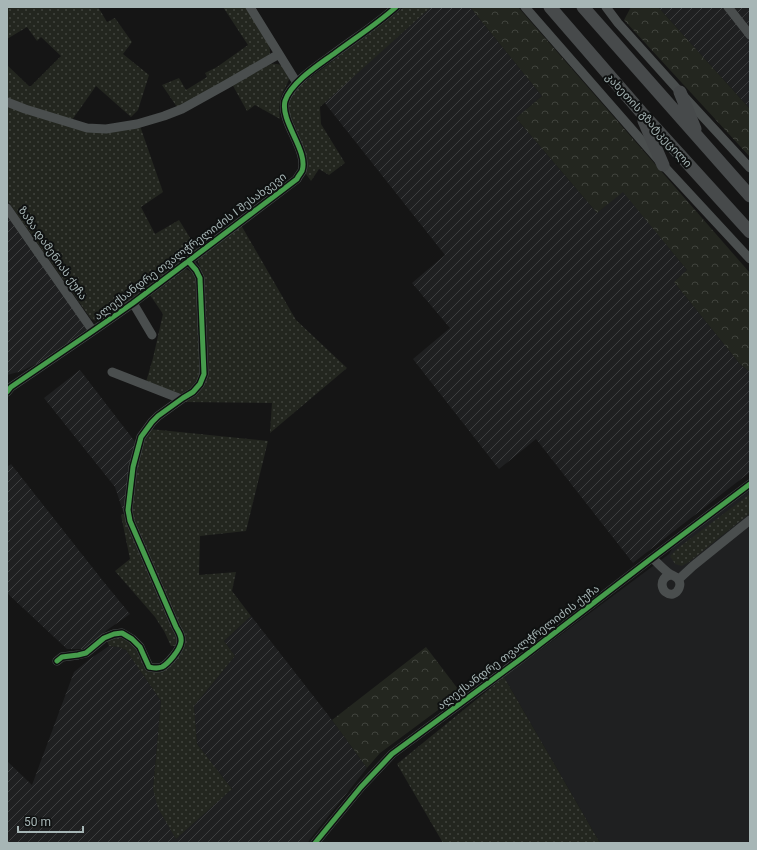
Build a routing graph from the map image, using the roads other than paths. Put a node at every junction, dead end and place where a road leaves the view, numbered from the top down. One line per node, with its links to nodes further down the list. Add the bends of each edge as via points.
1 (250, 7): 9 (street)
2 (396, 7): 10 (street, ალექსანდრე თვალჭრელიძის I შესახვევი)
3 (525, 7): 15 (street, კახეთის გზატკეცილი)
4 (550, 7): 13 (highway, კახეთის გზატკეცილი)
5 (583, 7): 14 (highway)
6 (606, 7): 11 (street)
7 (728, 7): 8 (street)
8 (750, 35)
9 (279, 54): 10 (street); 12 (street, via 182,109 137,124 106,129 87,128)
10 (297, 83): 21 (street, ალექსანდრე თვალჭრელიძის I შესახვევი, via 288,94 284,112 300,150 302,171 291,184)
11 (680, 92): 14 (highway); 16 (street)
12 (7, 102)
13 (641, 112): 15 (highway); 19 (highway, კახეთის გზატკეცილი)
14 (698, 137): 17 (highway)
15 (663, 165): 20 (street, კახეთის გზატკეცილი)
16 (750, 168)
17 (750, 196)
18 (7, 208): 23 (street, ზაზა დამენიას ქუჩა)
19 (750, 232)
20 (750, 259)
21 (188, 261): 22 (street, ალექსანდრე თვალჭრელიძის I შესახვევი); 27 (street, via 200,278 204,374 193,392)
22 (133, 303): 23 (street, ალექსანდრე თვალჭრელიძის I შესახვევი); 24 (street)
23 (94, 331): 26 (street, ალექსანდრე თვალჭრელიძის I შესახვევი)
24 (152, 335)
25 (112, 372): 27 (street)
26 (7, 392)
27 (181, 400): 33 (street, via 155,419 141,437 133,467 128,510 130,521 181,635 178,652 163,667 149,667 140,647 122,633 104,638 86,653 62,657)
28 (750, 484): 30 (street, ალექსანდრე თვალჭრელიძის ქუჩა)
29 (750, 520): 31 (street, via 693,566)
30 (652, 558): 31 (street); 32 (street); 34 (street, ალექსანდრე თვალჭრელიძის ქუჩა, via 392,754)
31 (675, 577): 32 (street, via 666,577); 32 (street, via 680,588 674,593 665,592)
32 (662, 582)
33 (57, 661)
34 (315, 843)

